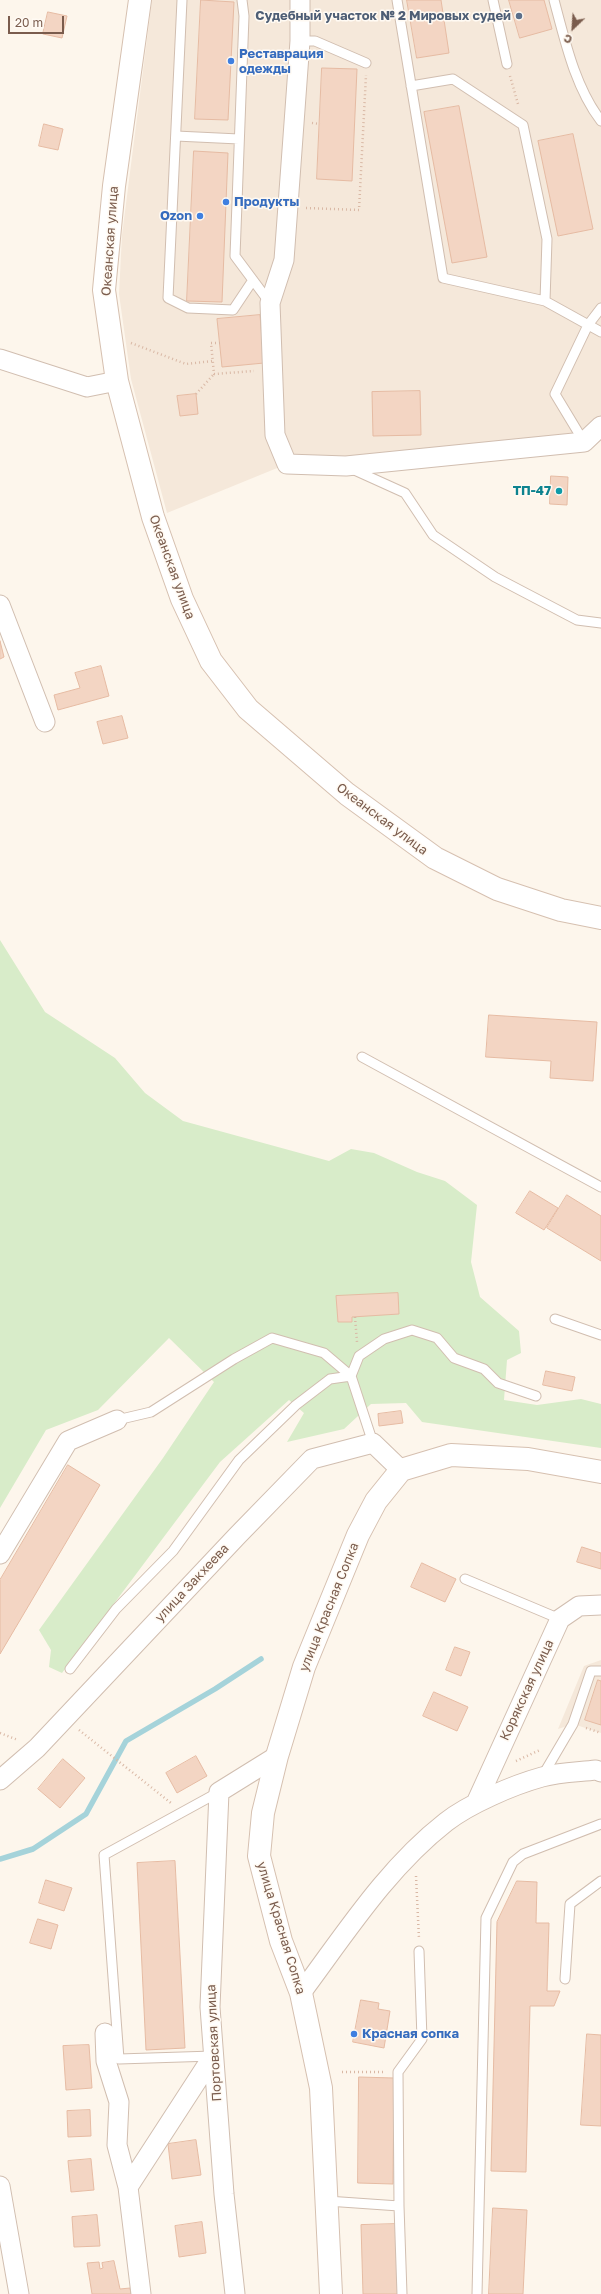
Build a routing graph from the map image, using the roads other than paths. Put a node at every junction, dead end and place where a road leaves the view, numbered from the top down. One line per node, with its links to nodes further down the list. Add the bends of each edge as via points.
1 (140, 0): 22 (main road, Океанская улица, via 114,186 104,290)
2 (182, 0): 13 (lane)
3 (242, 0): 14 (lane, via 244,16)
4 (300, 0): 8 (street)
5 (397, 0): 11 (lane)
6 (492, 0): 10 (lane)
7 (554, 0): 12 (lane, via 572,64 592,110)
8 (300, 41): 9 (lane, via 315,41); 17 (street, via 284,260)
9 (366, 63)
10 (507, 64)
11 (411, 86): 16 (lane, via 443,278); 16 (lane, via 453,80 523,126 547,239)
12 (601, 121)
13 (176, 136): 14 (lane); 15 (lane, via 168,298 188,308 233,310)
14 (239, 139): 15 (lane, via 235,256)
15 (253, 280): 17 (lane)
16 (545, 301): 19 (lane)
17 (270, 302): 25 (street, via 275,435 287,464)
18 (601, 308): 19 (lane)
19 (588, 325): 20 (lane); 24 (lane, via 555,394)
20 (601, 332)
21 (0, 359): 22 (street, via 87,388)
22 (117, 381): 29 (main road, Океанская улица, via 153,517 182,600 211,661 248,709 347,794 435,858 497,889 561,910)
23 (601, 426): 24 (street)
24 (584, 442): 25 (street)
25 (346, 466): 27 (lane, via 405,493 433,535 495,577 577,620)
26 (0, 605): 28 (street)
27 (601, 623)
28 (45, 722)
29 (601, 918)
30 (362, 1057): 31 (lane)
31 (601, 1187)
32 (555, 1319): 33 (lane)
33 (601, 1335)
34 (351, 1376): 35 (lane, via 359,1356 384,1338 412,1330 437,1338 454,1358 484,1369 498,1383); 36 (lane, via 324,1353 272,1338 151,1412); 37 (lane); 44 (lane, via 330,1379 324,1383 296,1405 239,1460 173,1551 116,1609)
35 (536, 1396)
36 (117, 1420): 40 (street, via 68,1441)
37 (373, 1443): 38 (street); 49 (street, улица Закхеева, via 312,1459 37,1748)
38 (401, 1470): 39 (main road, via 451,1455 528,1459); 46 (main road, улица Красная Сопка, via 376,1500 358,1536 304,1668)
39 (601, 1472)
40 (0, 1554)
41 (465, 1579): 43 (lane)
42 (601, 1605): 43 (street, via 579,1606)
43 (560, 1619): 51 (street, Корякская улица)
44 (70, 1668)
45 (601, 1671): 48 (lane, via 591,1671 573,1724)
46 (277, 1756): 50 (street); 56 (main road, улица Красная Сопка, via 263,1812 259,1856 281,1941)
47 (601, 1772): 48 (street, via 596,1770)
48 (542, 1776): 51 (street)
49 (0, 1780)
50 (219, 1792): 58 (street, Портовская улица, via 210,2008); 58 (lane, via 104,1855 119,2059)
51 (476, 1802): 56 (street, via 446,1821 418,1846 366,1903)
52 (601, 1824): 68 (lane, via 523,1854 514,1862 486,1918)
53 (601, 1881): 55 (lane, via 570,1904)
54 (419, 1951): 62 (lane, via 422,2039 398,2072)
55 (565, 1978)
56 (301, 1993): 61 (main road, улица Красная Сопка, via 321,2088)
57 (105, 2033): 60 (street, via 106,2061 119,2102 117,2146)
58 (213, 2056): 60 (street); 65 (street, Портовская улица)
59 (0, 2186): 63 (street)
60 (128, 2187): 64 (street)
61 (327, 2201): 62 (lane); 66 (main road, улица Красная Сопка)
62 (399, 2206): 67 (lane)
63 (18, 2294)
64 (141, 2294)
65 (235, 2294)
66 (331, 2294)
67 (402, 2294)
68 (477, 2294)

